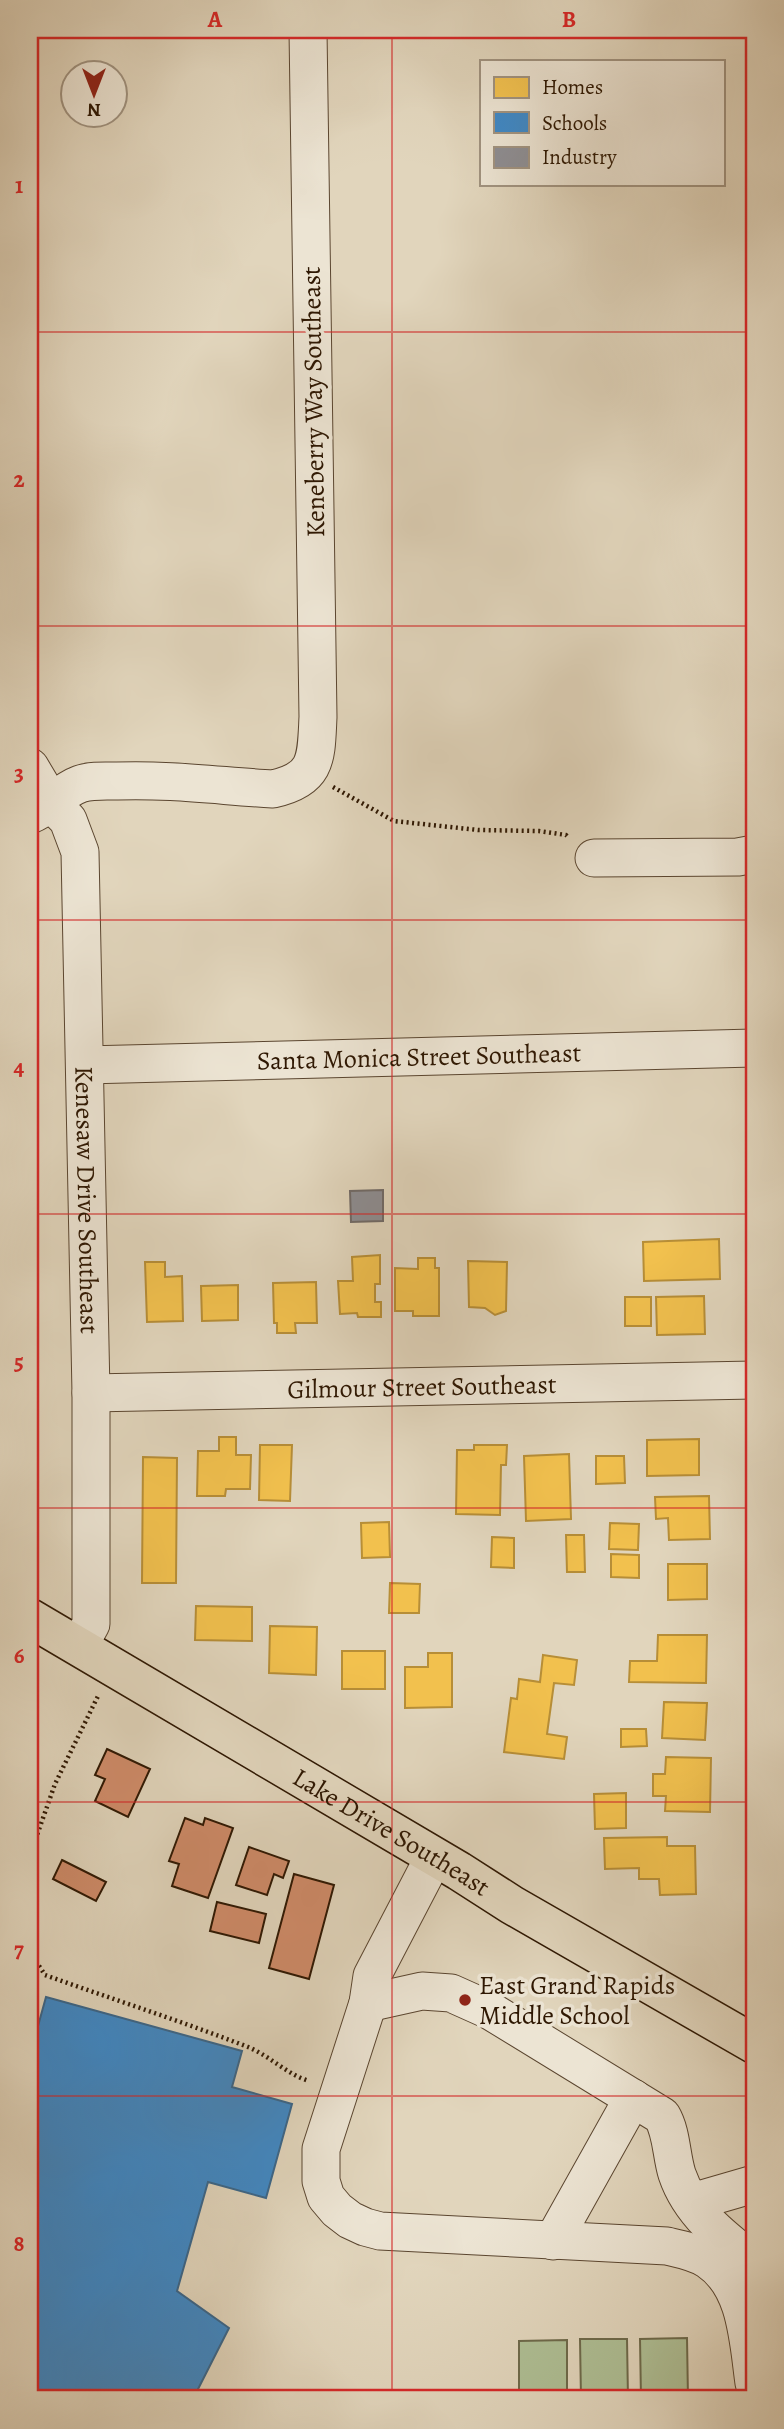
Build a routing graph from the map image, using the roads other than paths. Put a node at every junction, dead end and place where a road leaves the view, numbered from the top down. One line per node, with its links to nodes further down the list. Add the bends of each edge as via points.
1 (307, 30): 3 (street, Keneberry Way Southeast, via 317,752 308,772 293,784 273,789 99,781 81,783)
2 (30, 767): 3 (street, Kenesaw Drive Southeast)
3 (41, 809): 7 (street, Kenesaw Drive Southeast, via 68,820 80,852)
4 (754, 854): 5 (street)
5 (594, 858)
6 (754, 1048): 7 (street, Santa Monica Street Southeast)
7 (85, 1065): 9 (street, Kenesaw Drive Southeast)
8 (754, 1380): 9 (street, Gilmour Street Southeast)
9 (91, 1393): 11 (street, Kenesaw Drive Southeast, via 91,1624)
10 (30, 1618): 11 (main road, Lake Drive Southeast)
11 (79, 1646): 12 (main road, Lake Drive Southeast)
12 (434, 1857): 13 (street, via 372,1976); 14 (main road, Lake Drive Southeast)
13 (368, 2003): 15 (street, via 422,1991 451,1993 489,2010); 18 (street, via 321,2149 326,2197 350,2220 380,2231)
14 (754, 2045)
15 (633, 2098): 17 (street, via 663,2116 677,2176); 18 (street)
16 (754, 2184): 17 (street)
17 (692, 2202): 19 (street, via 705,2222)
18 (553, 2241): 20 (street, via 667,2246 706,2259 721,2271 740,2302)
19 (754, 2262)
20 (754, 2383)

